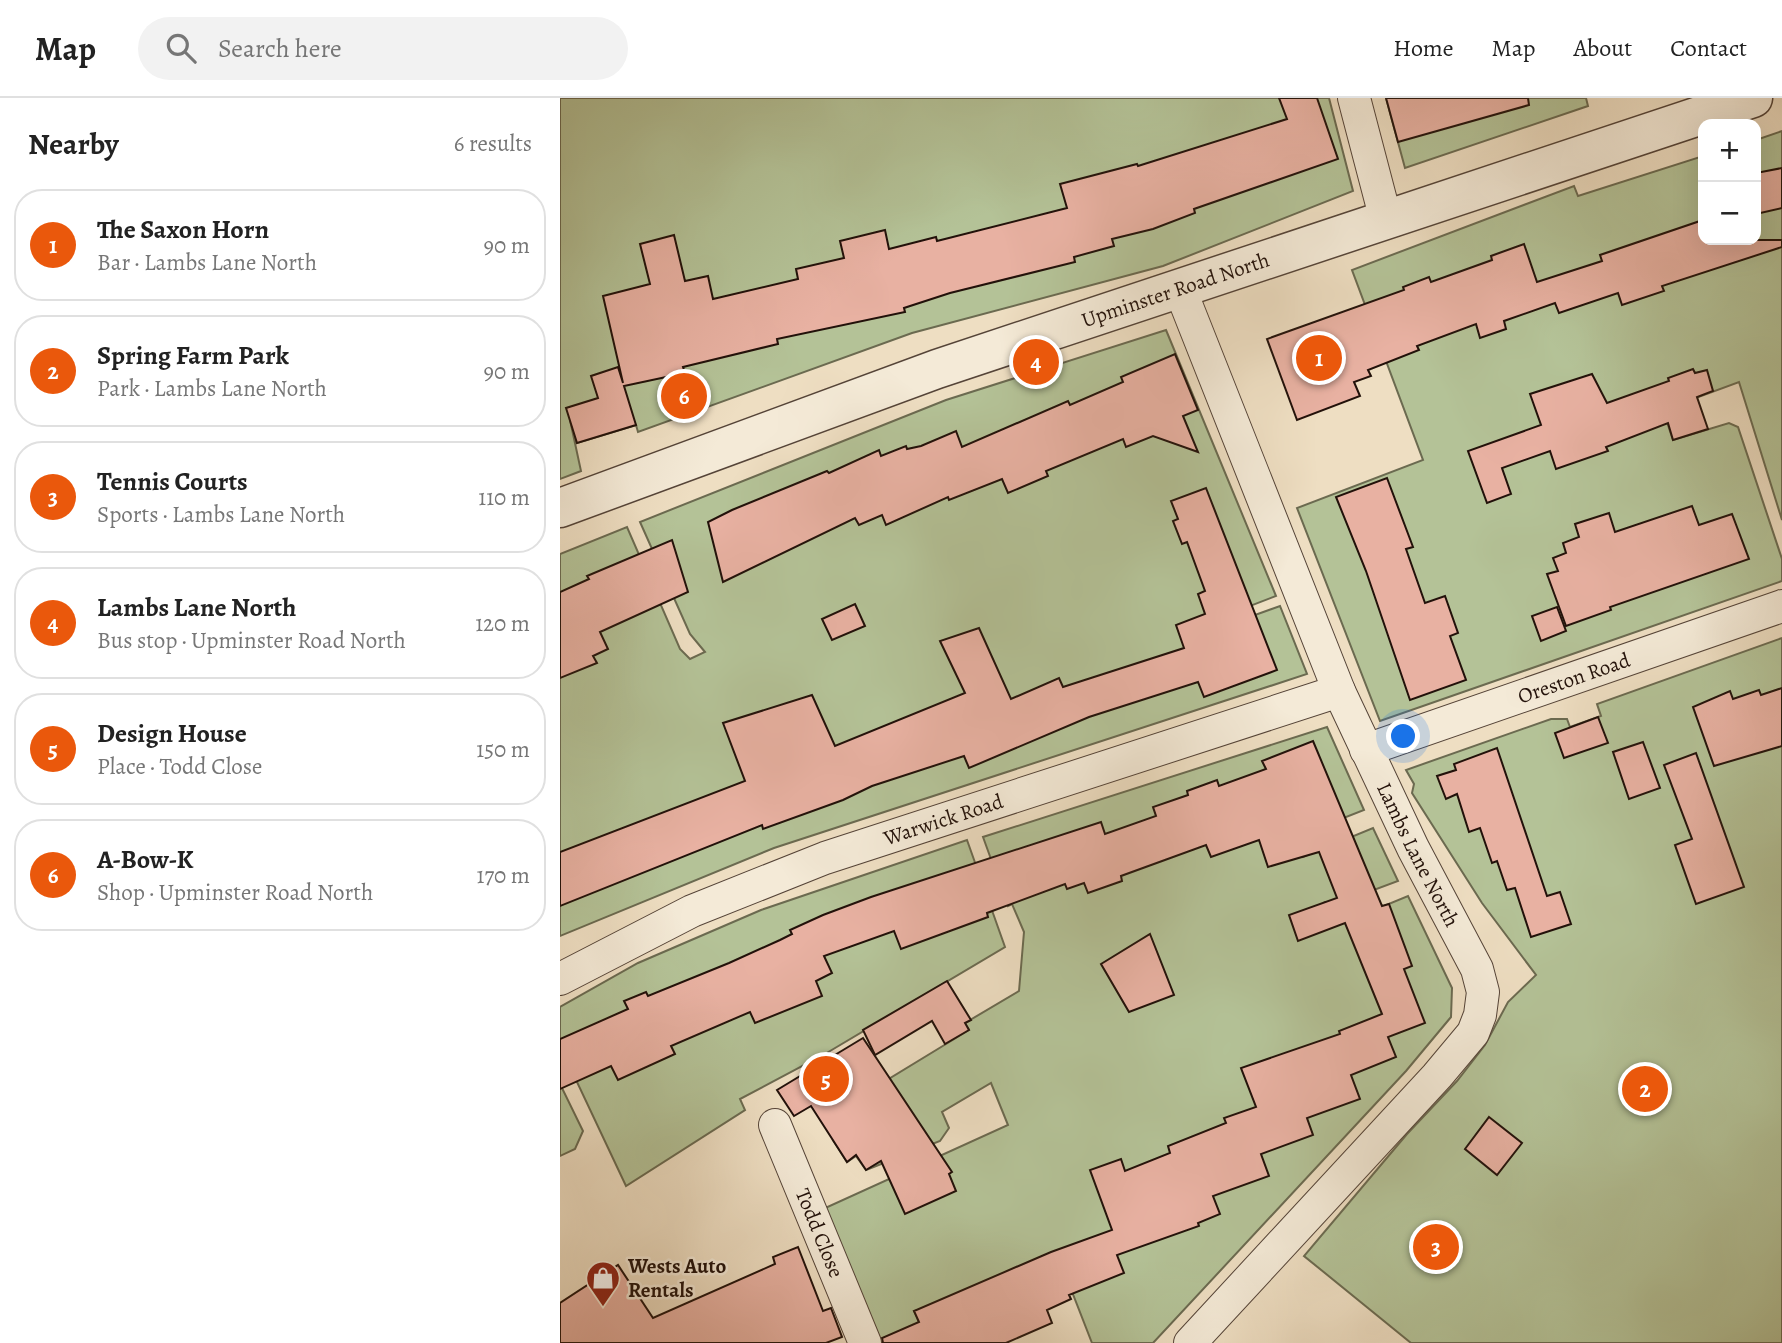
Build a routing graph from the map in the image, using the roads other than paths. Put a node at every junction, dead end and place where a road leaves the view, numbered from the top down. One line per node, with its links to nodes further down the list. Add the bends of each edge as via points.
1 (1354, 98): 3 (street)
2 (1753, 98): 3 (street, Upminster Road North)
3 (1386, 220): 4 (street, Upminster Road North)
4 (1180, 289): 5 (street, Upminster Road North, via 937,369); 7 (street, Lambs Lane North)
5 (560, 508)
6 (1782, 606): 8 (street, Oreston Road)
7 (1339, 691): 8 (street, Lambs Lane North); 9 (street, Warwick Road, via 825,858 692,911)
8 (1366, 750): 12 (street, Lambs Lane North, via 1477,970 1483,992 1480,1014 1472,1033 1437,1076)
9 (560, 979)
10 (775, 1125): 11 (street, Todd Close)
11 (865, 1343)
12 (1190, 1343)

